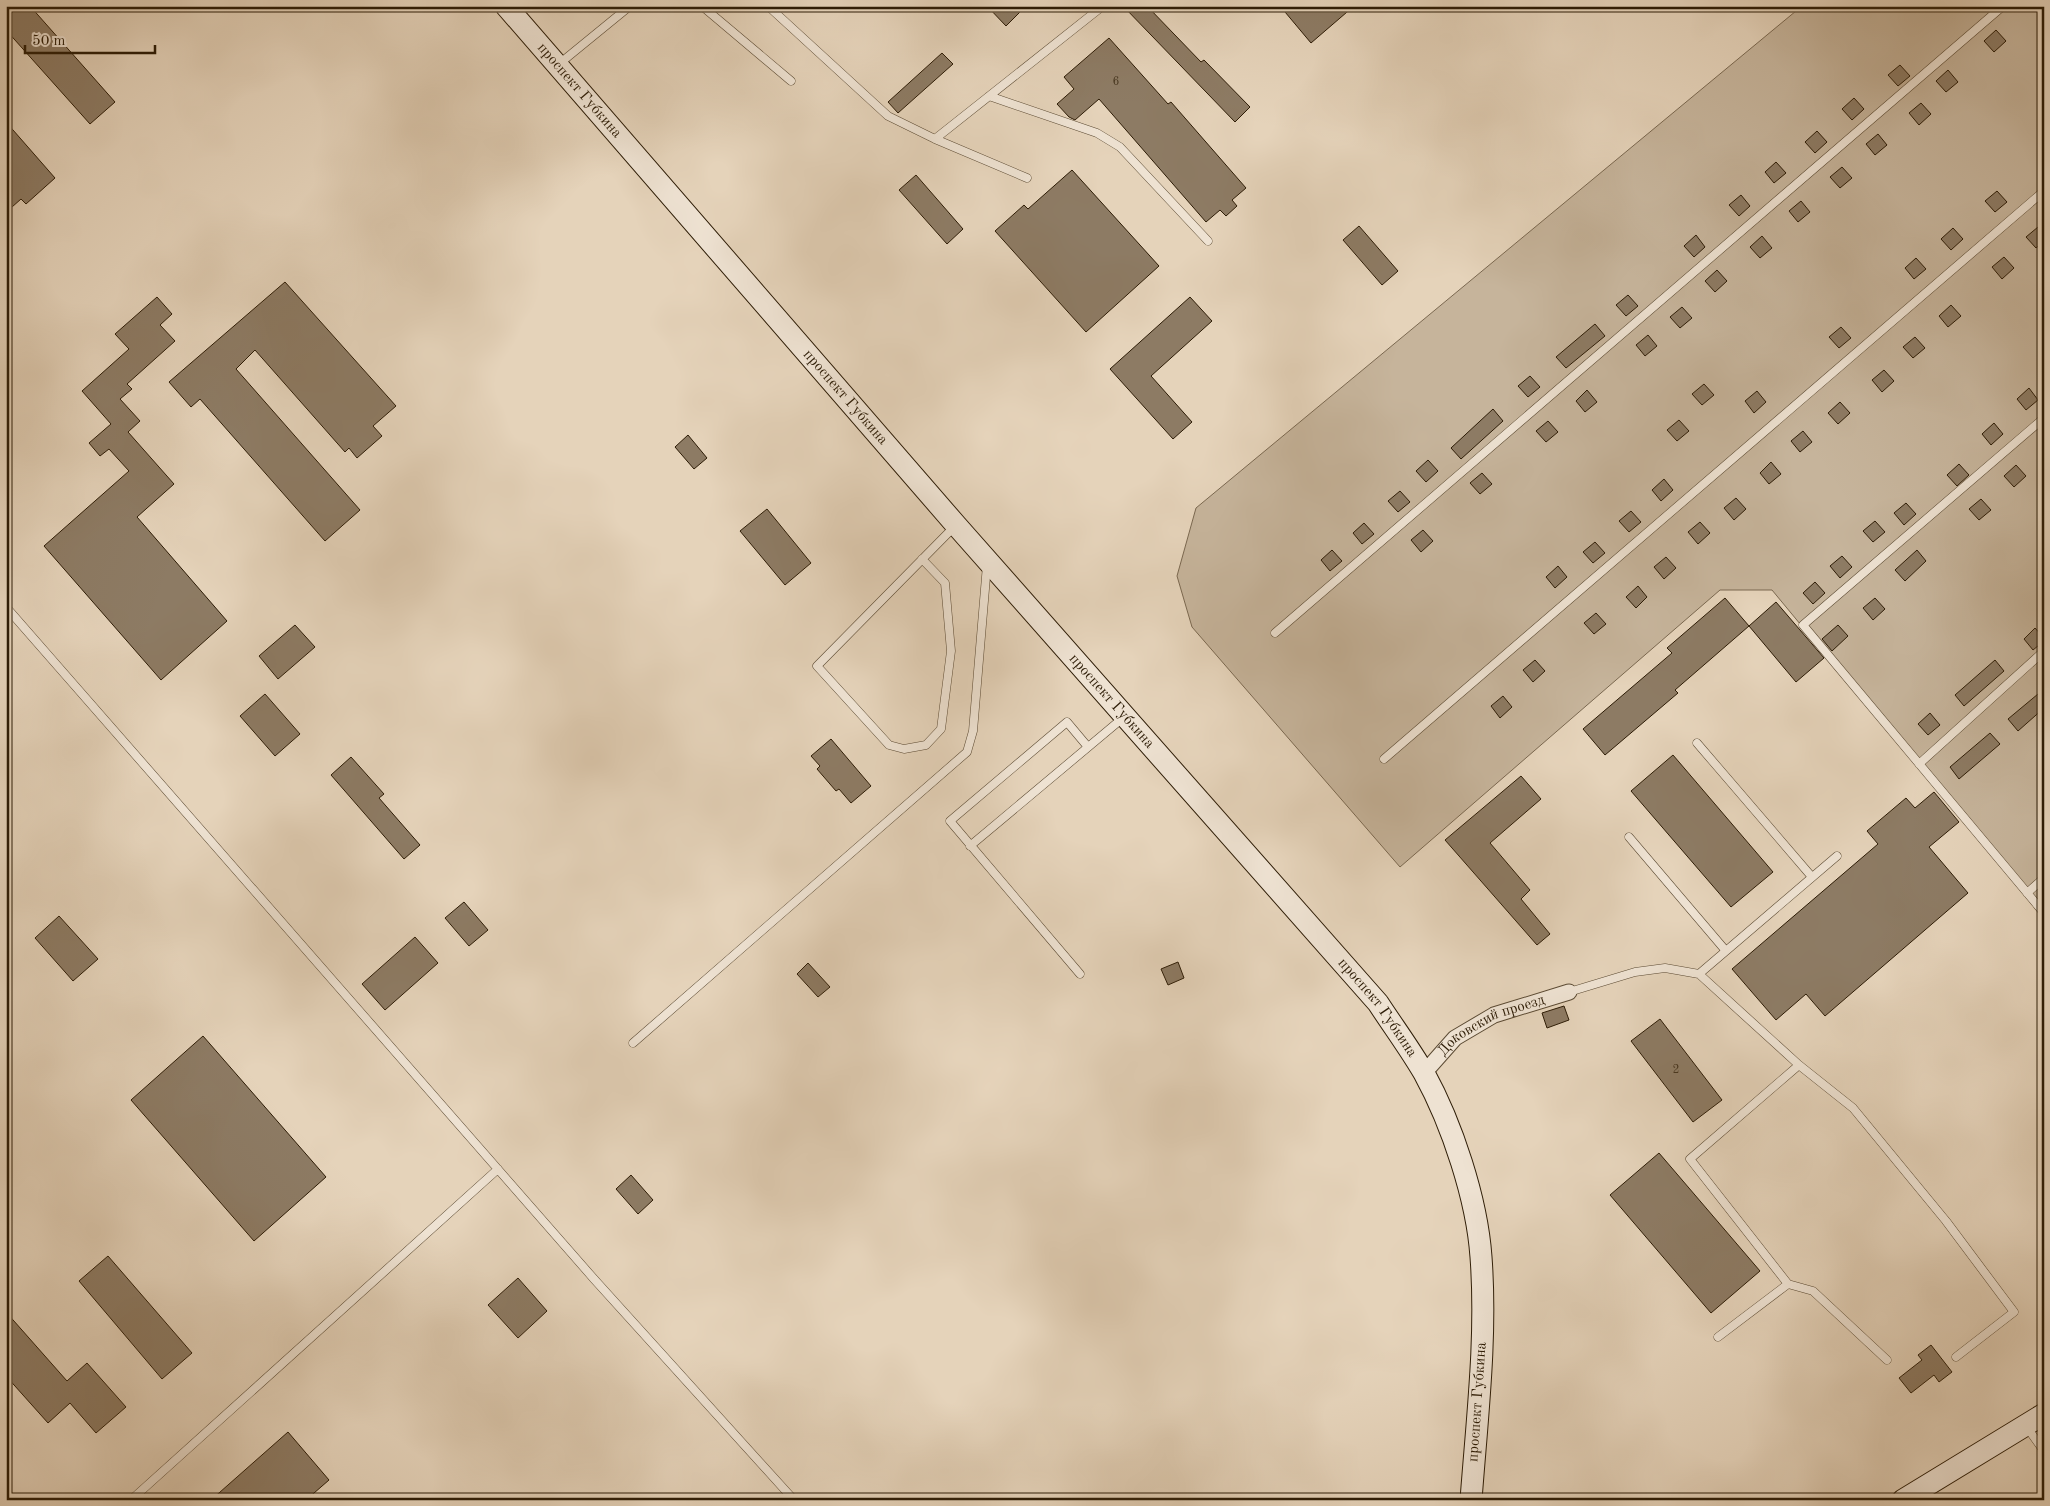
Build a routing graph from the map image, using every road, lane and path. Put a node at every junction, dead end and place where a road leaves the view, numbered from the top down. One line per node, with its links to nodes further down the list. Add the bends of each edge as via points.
1 (506, 6): 7 (street, проспект Губкина)
2 (630, 6): 7 (lane)
3 (702, 6): 8 (lane)
4 (768, 6): 10 (lane, via 888,116)
5 (1097, 6): 9 (lane, via 1099,9)
6 (2003, 6): 19 (lane)
7 (558, 65): 15 (street, проспект Губкина)
8 (791, 81)
9 (989, 96): 10 (lane); 13 (lane, via 1108,138)
10 (935, 139): 11 (lane)
11 (1027, 178)
12 (2044, 190): 24 (lane)
13 (1208, 241)
14 (2044, 418): 25 (lane, via 1803,625)
15 (956, 525): 16 (street, проспект Губкина); 17 (lane)
16 (987, 558): 21 (street, проспект Губкина); 37 (lane, via 972,731 967,752)
17 (922, 559): 17 (lane, via 817,666 889,745 904,749 926,745 941,729 951,651 945,583)
18 (6, 607): 40 (lane)
19 (1275, 633)
20 (2044, 651): 25 (lane)
21 (1125, 716): 23 (lane); 39 (street, проспект Губкина, via 1378,1003)
22 (1698, 743): 29 (lane)
23 (1088, 747): 27 (lane); 27 (lane, via 1068,722 1001,778 950,822)
24 (1384, 760)
25 (1919, 764): 31 (lane)
26 (1630, 837): 33 (lane)
27 (970, 846): 34 (lane)
28 (1836, 856): 29 (lane)
29 (1812, 877): 33 (lane)
30 (2044, 878): 31 (lane)
31 (2027, 893): 32 (lane)
32 (2044, 913)
33 (1726, 950): 35 (lane)
34 (1080, 974)
35 (1699, 974): 36 (lane, via 1665,968 1635,972); 38 (lane)
36 (1569, 992): 39 (street, Доковский проезд, via 1494,1015 1455,1038)
37 (633, 1043)
38 (1799, 1065): 41 (lane, via 1690,1159); 43 (lane, via 1853,1108 1946,1221 2014,1312)
39 (1424, 1073): 50 (street, проспект Губкина, via 1451,1131 1472,1203 1481,1255 1483,1314)
40 (498, 1169): 48 (lane); 49 (lane)
41 (1788, 1284): 42 (lane); 44 (lane, via 1813,1291)
42 (1718, 1337)
43 (1956, 1357)
44 (1887, 1360)
45 (2044, 1414): 46 (street)
46 (2025, 1426): 47 (lane); 51 (street)
47 (2044, 1451)
48 (131, 1500)
49 (794, 1500)
50 (1471, 1500)
51 (1903, 1500)

